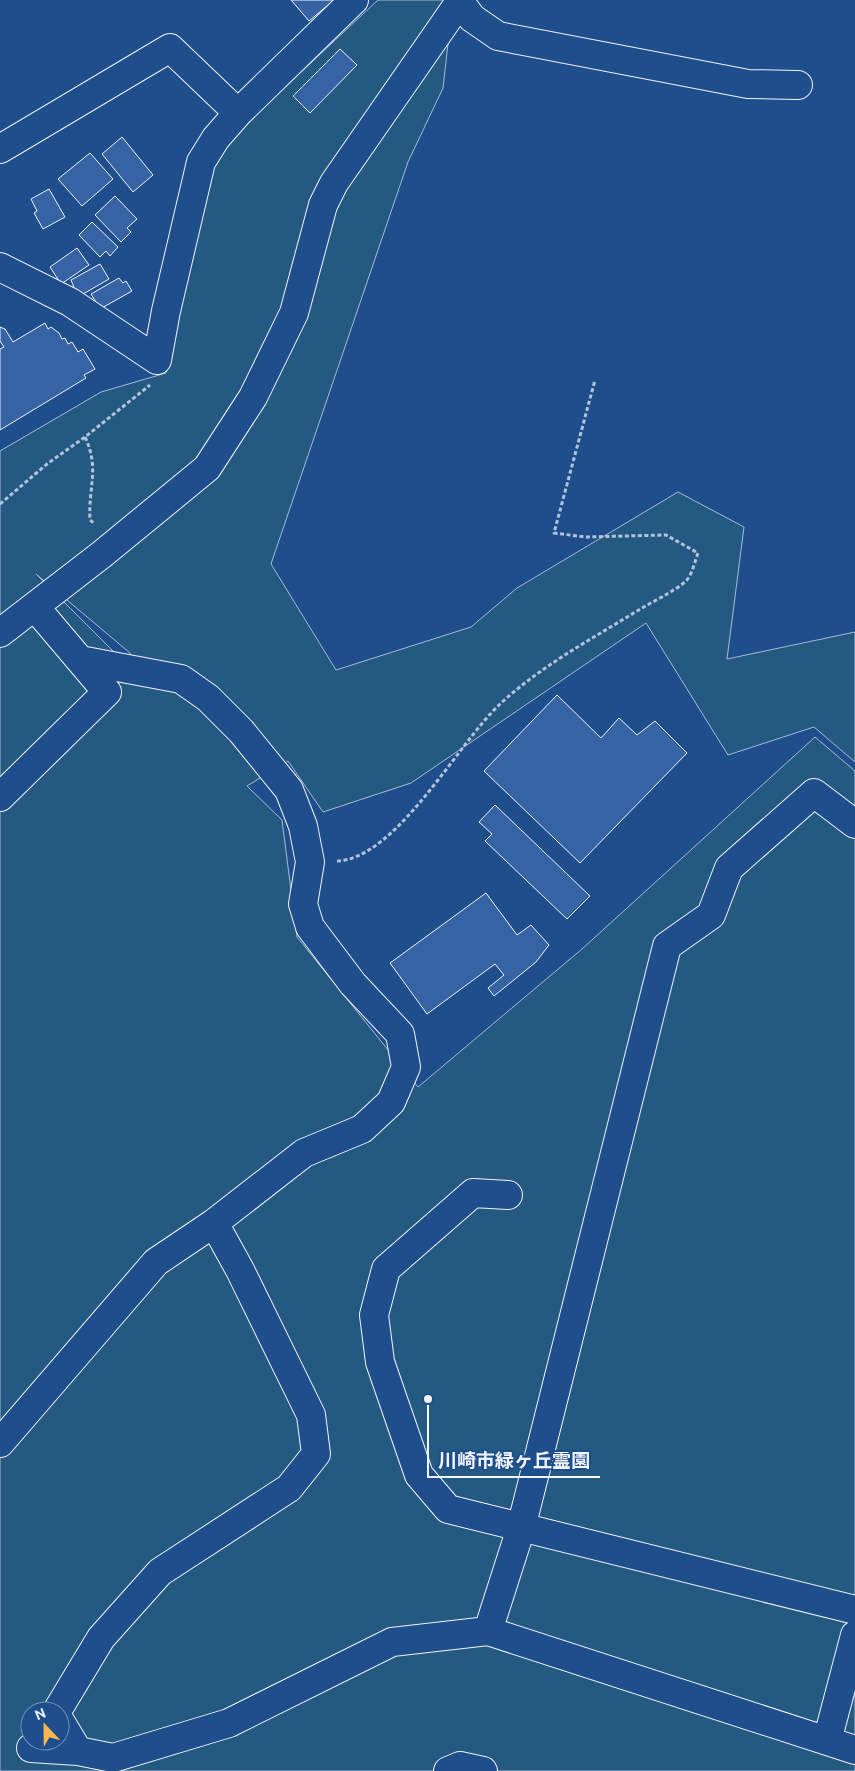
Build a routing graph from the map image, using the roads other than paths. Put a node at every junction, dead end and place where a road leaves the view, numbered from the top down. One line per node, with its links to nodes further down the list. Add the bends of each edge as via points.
1 (354, 0): 4 (street)
2 (460, 1): 3 (street, via 472,18 498,36 748,84); 7 (street, via 334,183 323,206 294,313 253,397 207,468)
3 (798, 85)
4 (238, 112): 5 (street, via 170,48); 6 (street, via 201,162 157,360 70,302)
5 (0, 150)
6 (0, 267)
7 (35, 606): 8 (street); 9 (street)
8 (0, 633)
9 (80, 660): 10 (street, via 107,692); 13 (street, via 181,679 208,698 241,731 289,790 302,826 310,862 303,904 310,926 353,984 400,1034 406,1067 391,1102 362,1129 304,1152)
10 (0, 797)
11 (855, 824): 15 (street, via 814,793 729,868 711,915 667,946)
12 (508, 1195): 15 (street, via 473,1193 386,1268 374,1315 380,1362 419,1475 448,1509)
13 (214, 1223): 14 (street, via 156,1262); 19 (street, via 311,1415 316,1454 288,1488 160,1572 100,1638)
14 (0, 1443)
15 (520, 1528): 16 (street); 17 (street)
16 (855, 1610)
17 (488, 1631): 21 (street); 25 (street, via 392,1642 229,1723)
18 (855, 1635): 21 (street)
19 (63, 1701)
20 (70, 1738): 23 (street)
21 (827, 1741): 22 (street)
22 (855, 1750)
23 (78, 1751): 24 (street); 25 (street)
24 (32, 1753)
25 (112, 1764)
26 (448, 1771): 27 (street, via 460,1766)
27 (483, 1771)

